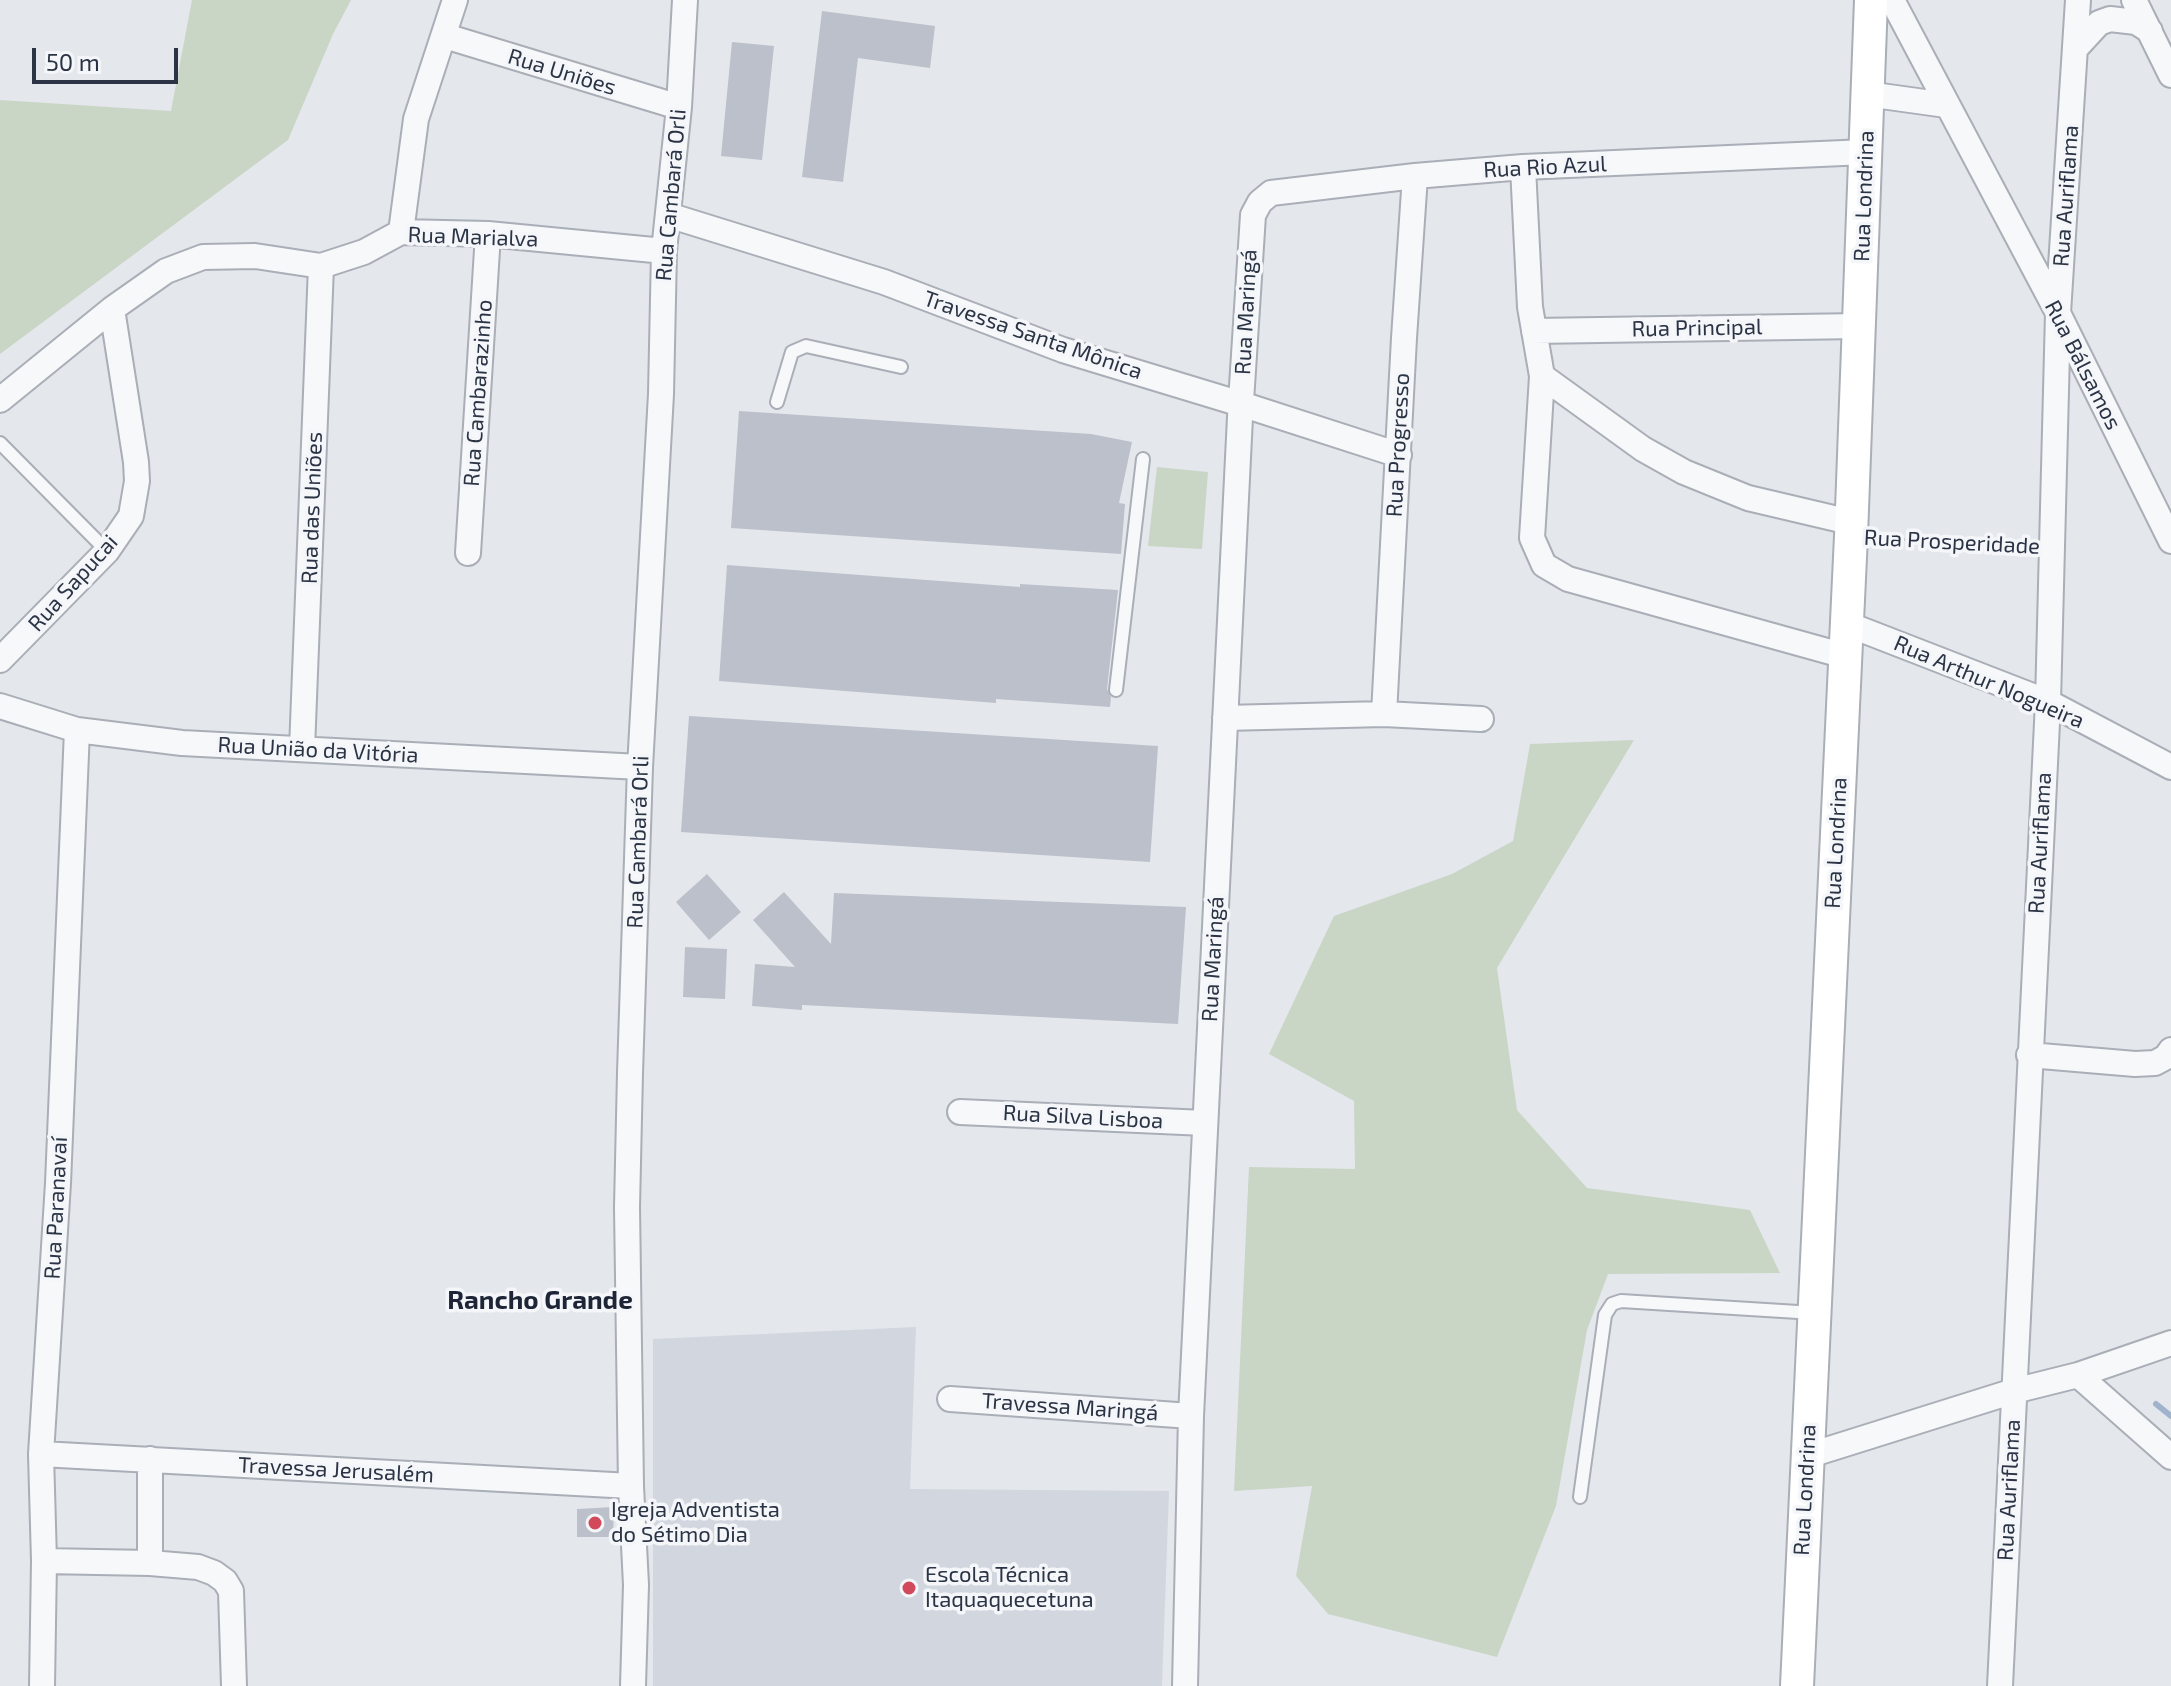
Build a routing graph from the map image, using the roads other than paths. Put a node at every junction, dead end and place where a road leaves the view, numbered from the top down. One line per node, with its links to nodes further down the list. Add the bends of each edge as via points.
1 (455, 0): 8 (street)
2 (685, 0): 13 (street, Rua Cambará Orli)
3 (1871, 0): 11 (street, Rua Londrina)
4 (1892, 0): 12 (street, Rua Bálsamos)
5 (2078, 0): 9 (street, Rua Auriflama)
6 (2134, 0): 7 (street)
7 (2150, 31): 9 (street, via 2136,22 2110,19 2099,23); 10 (street)
8 (445, 36): 13 (street, Rua Uniões); 18 (street, via 416,119)
9 (2076, 48): 24 (street, Rua Auriflama)
10 (2171, 75)
11 (1867, 94): 12 (street); 14 (street, Rua Londrina)
12 (1946, 105): 24 (street, Rua Bálsamos)
13 (679, 107): 17 (street, Rua Cambará Orli)
14 (1866, 152): 15 (street, Rua Rio Azul); 25 (street, Rua Londrina)
15 (1523, 167): 16 (street, Rua Rio Azul); 26 (street)
16 (1415, 176): 19 (street, Rua Rio Azul, via 1271,193 1253,215); 33 (street, Rua Progresso)
17 (668, 215): 21 (street, Rua Cambará Orli); 31 (street, Travessa Santa Mônica, via 884,282 1063,350)
18 (401, 232): 20 (street, Rua Marialva); 22 (street, Rua Marialva)
19 (1251, 232): 31 (street, Rua Maringá)
20 (488, 234): 21 (street, Rua Marialva); 39 (street, Rua Cambarazinho)
21 (664, 251): 51 (street, Rua Cambará Orli)
22 (321, 266): 23 (street, Rua Marialva, via 255,256 203,257 166,271); 50 (street, Rua das Uniões)
23 (112, 309): 29 (street, Rua Marialva); 38 (street, Rua Sapucai, via 137,481 131,516)
24 (2058, 313): 35 (street, Rua Bálsamos); 44 (street, Rua Auriflama)
25 (1860, 326): 26 (street, Rua Principal); 36 (street, Rua Londrina)
26 (1534, 331): 28 (street)
27 (901, 367): 30 (lane, via 806,346 792,352)
28 (1542, 376): 36 (street, via 1684,472); 41 (street, via 1532,538 1544,565 1568,579)
29 (0, 400)
30 (777, 402)
31 (1241, 404): 33 (street, Travessa Santa Mônica); 47 (street, Rua Maringá)
32 (0, 443): 38 (lane)
33 (1399, 455): 46 (street, Rua Progresso)
34 (1143, 459): 43 (lane)
35 (2164, 509): 37 (street, Rua Bálsamos)
36 (1851, 529): 40 (street, Rua Londrina)
37 (2171, 541)
38 (107, 551): 42 (street, Rua Sapucai)
39 (468, 553)
40 (1847, 624): 41 (street, Rua Londrina); 44 (street, Rua Arthur Nogueira)
41 (1845, 656): 57 (street, Rua Londrina)
42 (0, 660)
43 (1116, 690)
44 (2048, 702): 52 (street, Rua Arthur Nogueira); 54 (street, Rua Auriflama)
45 (0, 706): 49 (street, Rua União da Vitória)
46 (1384, 714): 47 (street); 48 (street)
47 (1225, 718): 56 (street, Rua Maringá)
48 (1481, 719)
49 (77, 730): 50 (street, Rua União da Vitória, via 182,743); 63 (street, Rua Paranavaí)
50 (302, 749): 51 (street, Rua União da Vitória)
51 (640, 767): 67 (street, Rua Cambará Orli, via 627,1207)
52 (2171, 767)
53 (2171, 1050): 54 (street, via 2155,1063 2135,1064)
54 (2029, 1055): 60 (street, Rua Auriflama)
55 (960, 1112): 56 (street, Rua Silva Lisboa)
56 (1205, 1123): 62 (street, Rua Maringá)
57 (1814, 1313): 64 (street, Rua Londrina); 68 (lane, via 1612,1304 1605,1315)
58 (2171, 1343): 59 (street)
59 (2078, 1375): 60 (street); 65 (street)
60 (2014, 1391): 64 (street); 76 (street, Rua Auriflama)
61 (950, 1399): 62 (street, Travessa Maringá)
62 (1191, 1416): 74 (street, Rua Maringá)
63 (41, 1454): 66 (street, Travessa Jerusalém); 69 (street, Rua Paranavaí)
64 (1807, 1456): 75 (street, Rua Londrina)
65 (2171, 1457)
66 (150, 1459): 67 (street, Travessa Jerusalém); 70 (street)
67 (631, 1486): 73 (street, Rua Cambará Orli, via 636,1585)
68 (1580, 1497)
69 (44, 1561): 70 (street); 71 (street, Rua Paranavaí)
70 (150, 1563): 72 (street, via 198,1567 225,1581 231,1591)
71 (42, 1686)
72 (234, 1686)
73 (633, 1686)
74 (1185, 1686)
75 (1797, 1686)
76 (2000, 1686)

